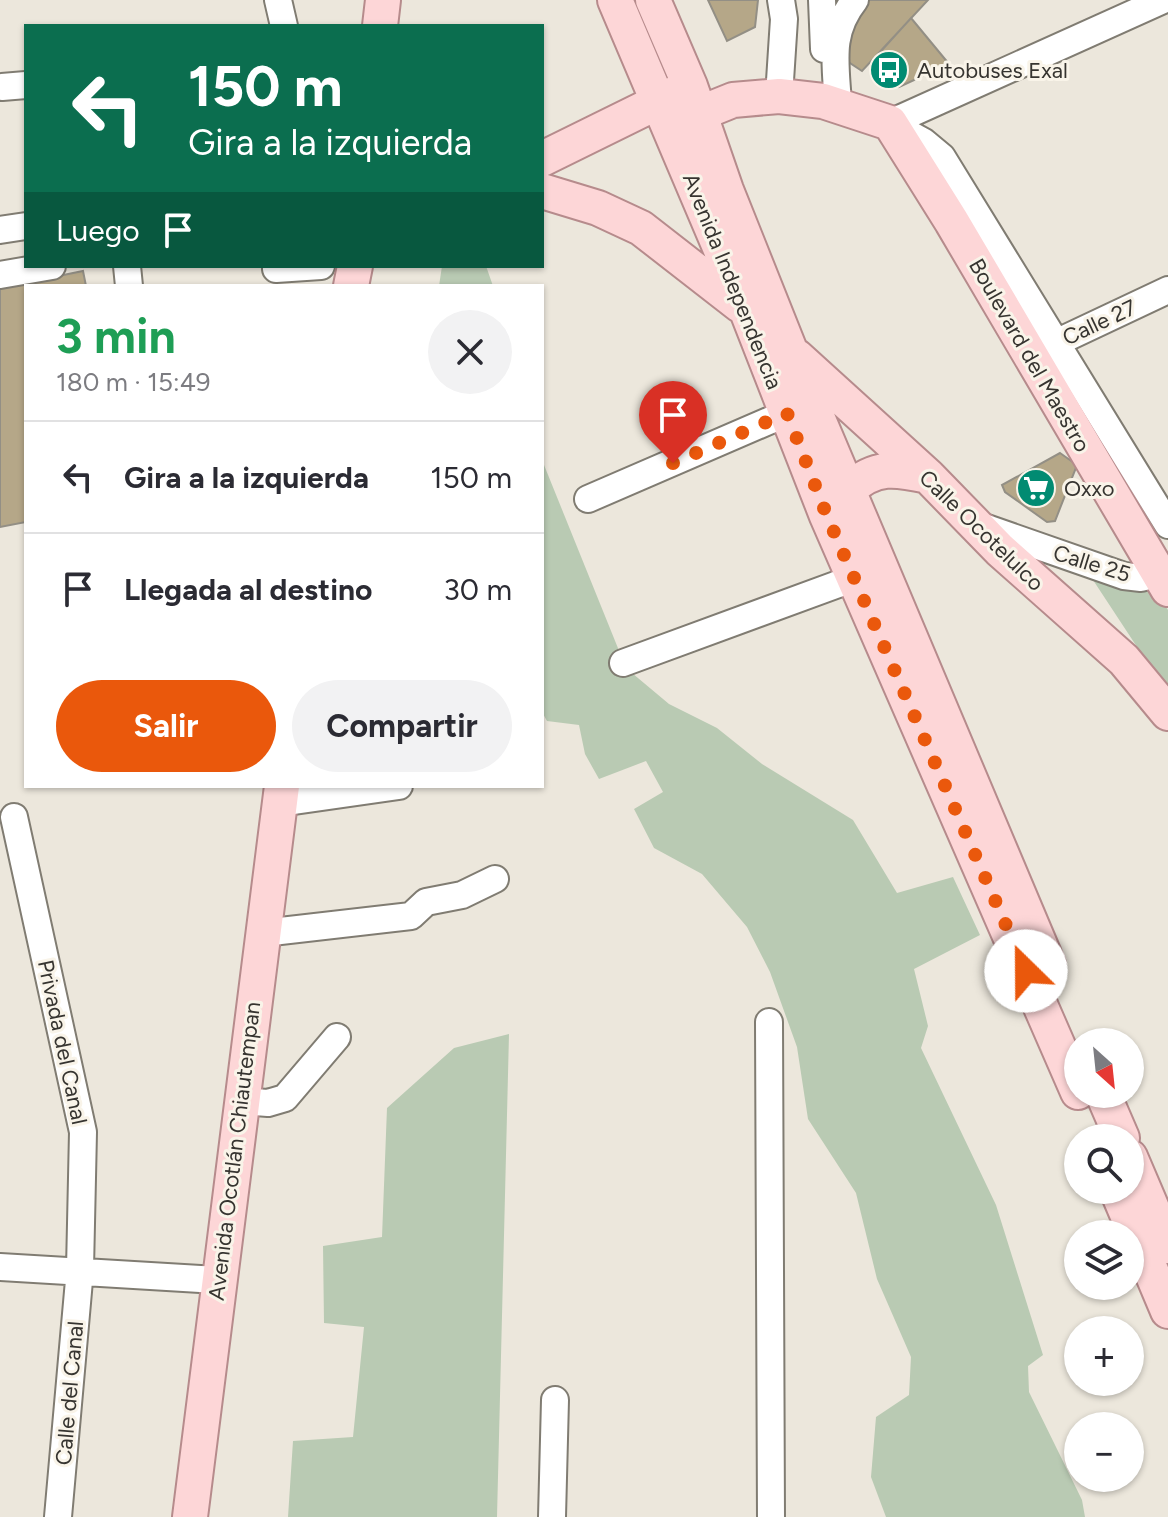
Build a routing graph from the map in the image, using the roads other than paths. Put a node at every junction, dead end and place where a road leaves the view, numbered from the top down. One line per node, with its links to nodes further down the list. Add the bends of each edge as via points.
1 (278, 0): 9 (street)
2 (383, 0): 10 (main road)
3 (615, 0): 13 (main road, Avenida Independencia)
4 (653, 0): 13 (main road, Avenida Independencia)
5 (781, 0): 11 (street)
6 (822, 0): 12 (street)
7 (855, 0): 12 (street, via 836,32)
8 (1163, 0): 14 (street)
9 (284, 24)
10 (380, 24)
11 (779, 96): 12 (main road); 13 (main road)
12 (831, 103): 14 (main road)
13 (679, 106): 15 (main road); 24 (main road, Avenida Independencia); 26 (main road, Avenida Independencia, via 721,179)
14 (890, 123): 25 (main road, Boulevard del Maestro)
15 (544, 158)
16 (544, 192): 24 (main road, Calle Ocotelulco, via 641,228)
17 (24, 226): 18 (street)
18 (0, 230)
19 (40, 268): 22 (street)
20 (310, 268): 21 (street)
21 (276, 274)
22 (0, 275)
23 (1168, 290): 25 (street, Calle 27)
24 (747, 311): 26 (main road, Calle Ocotelulco); 27 (main road, Avenida Independencia)
25 (1043, 349): 32 (street, Boulevard del Maestro); 34 (main road, Boulevard del Maestro)
26 (791, 351): 28 (main road, Calle Ocotelulco); 29 (main road, Avenida Independencia)
27 (787, 413): 30 (street); 33 (main road, Avenida Independencia)
28 (928, 476): 29 (main road, via 883,469); 31 (main road, Calle Ocotelulco)
29 (850, 489): 33 (main road, Avenida Independencia)
30 (588, 499)
31 (972, 523): 34 (street, Calle 25, via 1103,571); 36 (main road, Calle Ocotelulco, via 1124,660)
32 (1168, 525)
33 (868, 573): 35 (street); 43 (main road, Avenida Independencia); 45 (main road, Avenida Independencia)
34 (1165, 578)
35 (623, 663)
36 (1167, 707)
37 (370, 788): 38 (street)
38 (281, 794): 41 (main road, Avenida Ocotlán Chiautempan)
39 (14, 817): 51 (street, Privada del Canal, via 83,1132)
40 (495, 879): 41 (street, via 457,897 426,902 411,916)
41 (263, 933): 46 (main road, Avenida Ocotlán Chiautempan)
42 (769, 1022): 58 (street)
43 (1075, 1028)
44 (337, 1037): 46 (street, via 285,1098)
45 (1064, 1058)
46 (240, 1101): 52 (main road, Avenida Ocotlán Chiautempan)
47 (1144, 1190): 49 (main road)
48 (1123, 1204): 53 (main road)
49 (1168, 1246)
50 (0, 1267): 51 (street)
51 (80, 1269): 52 (street); 55 (street, Calle del Canal)
52 (217, 1280): 56 (main road, Avenida Ocotlán Chiautempan)
53 (1168, 1311)
54 (555, 1400): 57 (street)
55 (58, 1517)
56 (190, 1517)
57 (552, 1517)
58 (771, 1517)

